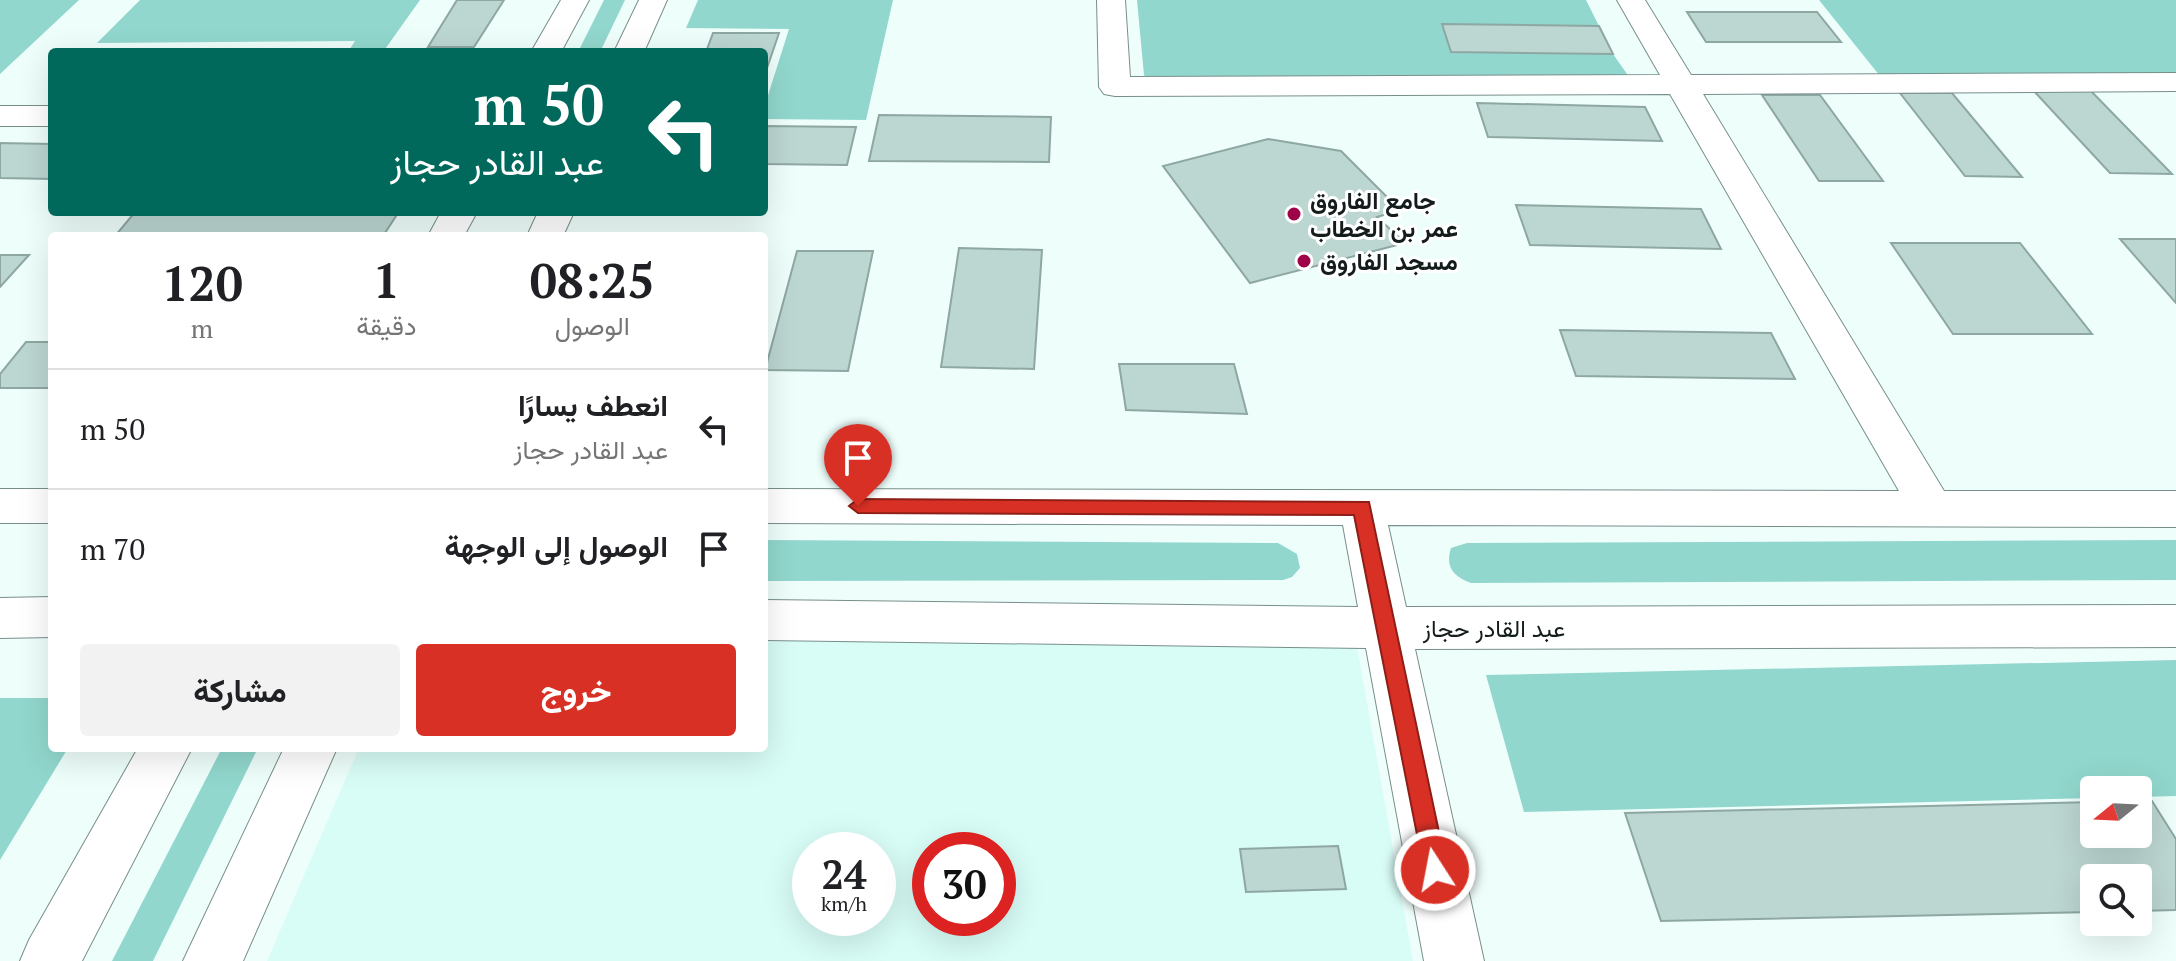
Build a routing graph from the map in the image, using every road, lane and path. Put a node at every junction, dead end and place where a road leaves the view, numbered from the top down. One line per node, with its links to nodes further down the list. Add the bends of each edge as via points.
1 (575, 0): 5 (street)
2 (653, 0): 6 (street)
3 (1111, 0): 8 (street, via 1115,87)
4 (1631, 0): 8 (street)
5 (548, 48)
6 (631, 48)
7 (2176, 82): 8 (street)
8 (1683, 86): 15 (street)
9 (0, 116): 10 (street)
10 (48, 116)
11 (0, 506): 12 (street)
12 (48, 506)
13 (768, 506): 14 (street)
14 (1362, 507): 15 (street); 21 (street)
15 (1932, 509): 16 (street)
16 (2176, 509)
17 (48, 617): 18 (street)
18 (0, 618)
19 (768, 620): 21 (street, عبد القادر حجاز)
20 (2176, 626): 21 (street, عبد القادر حجاز)
21 (1387, 628): 26 (street)
22 (164, 752): 24 (street)
23 (309, 752): 25 (street)
24 (50, 961)
25 (213, 961)
26 (1454, 961)

